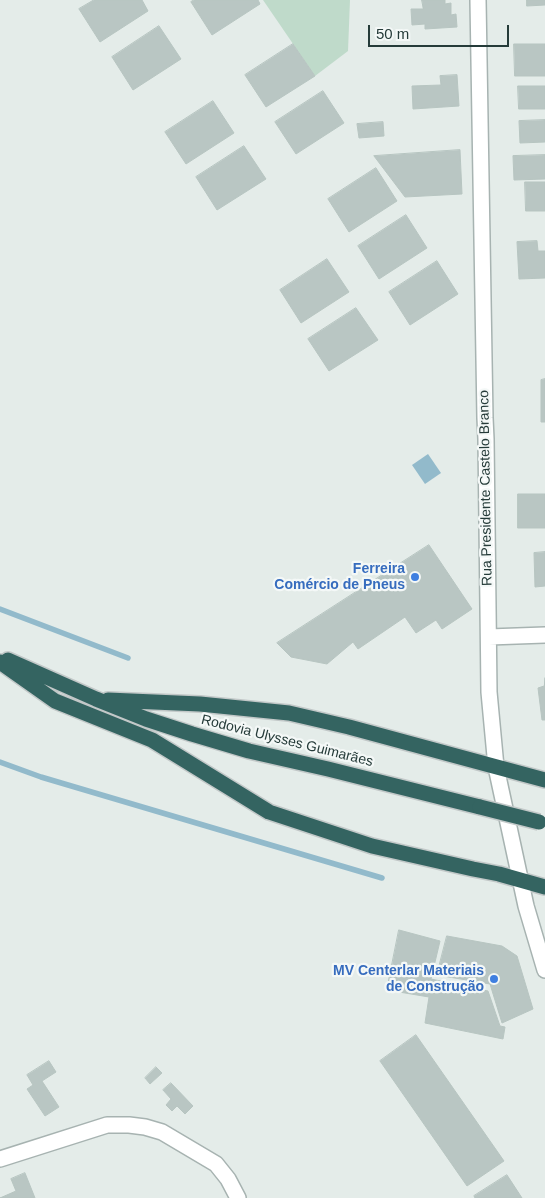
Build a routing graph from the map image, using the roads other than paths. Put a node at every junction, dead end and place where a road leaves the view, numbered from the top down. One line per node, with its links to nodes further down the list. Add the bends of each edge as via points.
1 (478, 0): 3 (street, Rua Presidente Castelo Branco)
2 (545, 635): 3 (street)
3 (489, 637): 7 (street, Rua Presidente Castelo Branco, via 489,692)
4 (0, 656): 6 (highway, Rodovia Ulysses Guimarães)
5 (0, 662): 10 (highway, via 55,701 152,740 270,812 372,846)
6 (96, 699): 7 (highway, via 290,713); 9 (highway, Rodovia Ulysses Guimarães, bridge, via 146,719 249,751)
7 (496, 767): 8 (highway); 10 (street, Rua Presidente Castelo Branco)
8 (545, 780)
9 (542, 823)
10 (520, 879): 11 (highway); 12 (street, Rua Presidente Castelo Branco)
11 (545, 887)
12 (545, 970)
13 (0, 1159): 14 (street, via 107,1125 145,1127 162,1132 216,1164)
14 (238, 1198)

